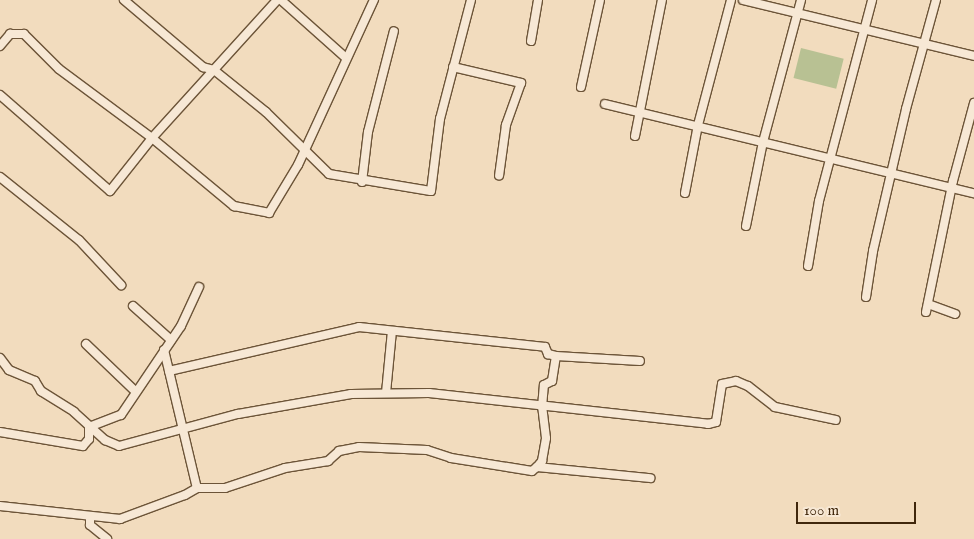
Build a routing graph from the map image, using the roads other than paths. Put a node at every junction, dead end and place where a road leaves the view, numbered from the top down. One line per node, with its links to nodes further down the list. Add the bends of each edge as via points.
1 (124, 0): 23 (street, via 203,67)
2 (277, 0): 23 (street)
3 (281, 0): 21 (street)
4 (374, 0): 21 (street)
5 (471, 0): 22 (street)
6 (538, 0): 17 (street)
7 (600, 0): 24 (street)
8 (662, 0): 28 (street)
9 (731, 0): 29 (street)
10 (743, 0): 14 (street)
11 (801, 0): 14 (street)
12 (872, 0): 15 (street)
13 (936, 0): 18 (street)
14 (798, 12): 15 (street); 32 (street)
15 (866, 29): 18 (street); 34 (street, via 851,71)
16 (394, 31): 38 (street, via 368,132)
17 (531, 41)
18 (926, 44): 20 (street); 35 (street)
19 (0, 46): 31 (street, via 10,34 24,34 59,69)
20 (974, 56)
21 (345, 57): 33 (street)
22 (453, 67): 36 (street, via 521,83 506,125); 38 (street, via 439,128 431,191)
23 (214, 70): 31 (street); 33 (street, via 266,112)
24 (581, 87)
25 (0, 95): 31 (street, via 110,191)
26 (974, 103): 39 (street)
27 (604, 104): 28 (street)
28 (640, 112): 29 (street); 30 (street)
29 (698, 126): 32 (street); 40 (street)
30 (635, 136)
31 (152, 138): 33 (street, via 234,206 262,213 269,213)
32 (763, 142): 34 (street); 42 (street)
33 (305, 150): 38 (street, via 329,174)
34 (829, 159): 35 (street); 43 (street)
35 (891, 174): 39 (street); 46 (street)
36 (500, 176)
37 (0, 177): 44 (street, via 79,240)
38 (362, 182)
39 (952, 190): 41 (street); 48 (street, via 927,308)
40 (685, 192)
41 (974, 193)
42 (746, 226)
43 (808, 266)
44 (121, 285)
45 (199, 288): 50 (street)
46 (866, 297)
47 (133, 306): 50 (street)
48 (955, 314)
49 (392, 331): 53 (street, via 545,347 548,354); 56 (street, via 359,327 344,329); 58 (street)
50 (171, 340): 52 (street)
51 (86, 344): 57 (street)
52 (164, 350): 56 (street); 57 (street)
53 (556, 356): 55 (street); 59 (street, via 552,382 544,385)
54 (0, 358): 61 (street, via 9,370 35,381 41,391 74,412)
55 (640, 361)
56 (169, 371): 62 (street)
57 (136, 392): 61 (street, via 121,416)
58 (386, 393): 59 (street, via 429,393); 62 (street, via 351,394)
59 (542, 407): 60 (street, via 708,424 716,422 722,384 736,381 775,407); 64 (street, via 546,438 542,461)
60 (836, 420)
61 (90, 427): 62 (street, via 105,440 119,446); 63 (street, via 89,439 84,446)
62 (184, 427): 66 (street)
63 (0, 432)
64 (537, 467): 65 (street); 66 (street, via 532,471 451,458 426,450 359,447 338,451 328,461 285,468 225,488)
65 (650, 478)
66 (197, 488): 68 (street, via 120,519)
67 (0, 506): 68 (street, via 72,512)
68 (90, 518): 69 (street, via 90,525)
69 (107, 539)

